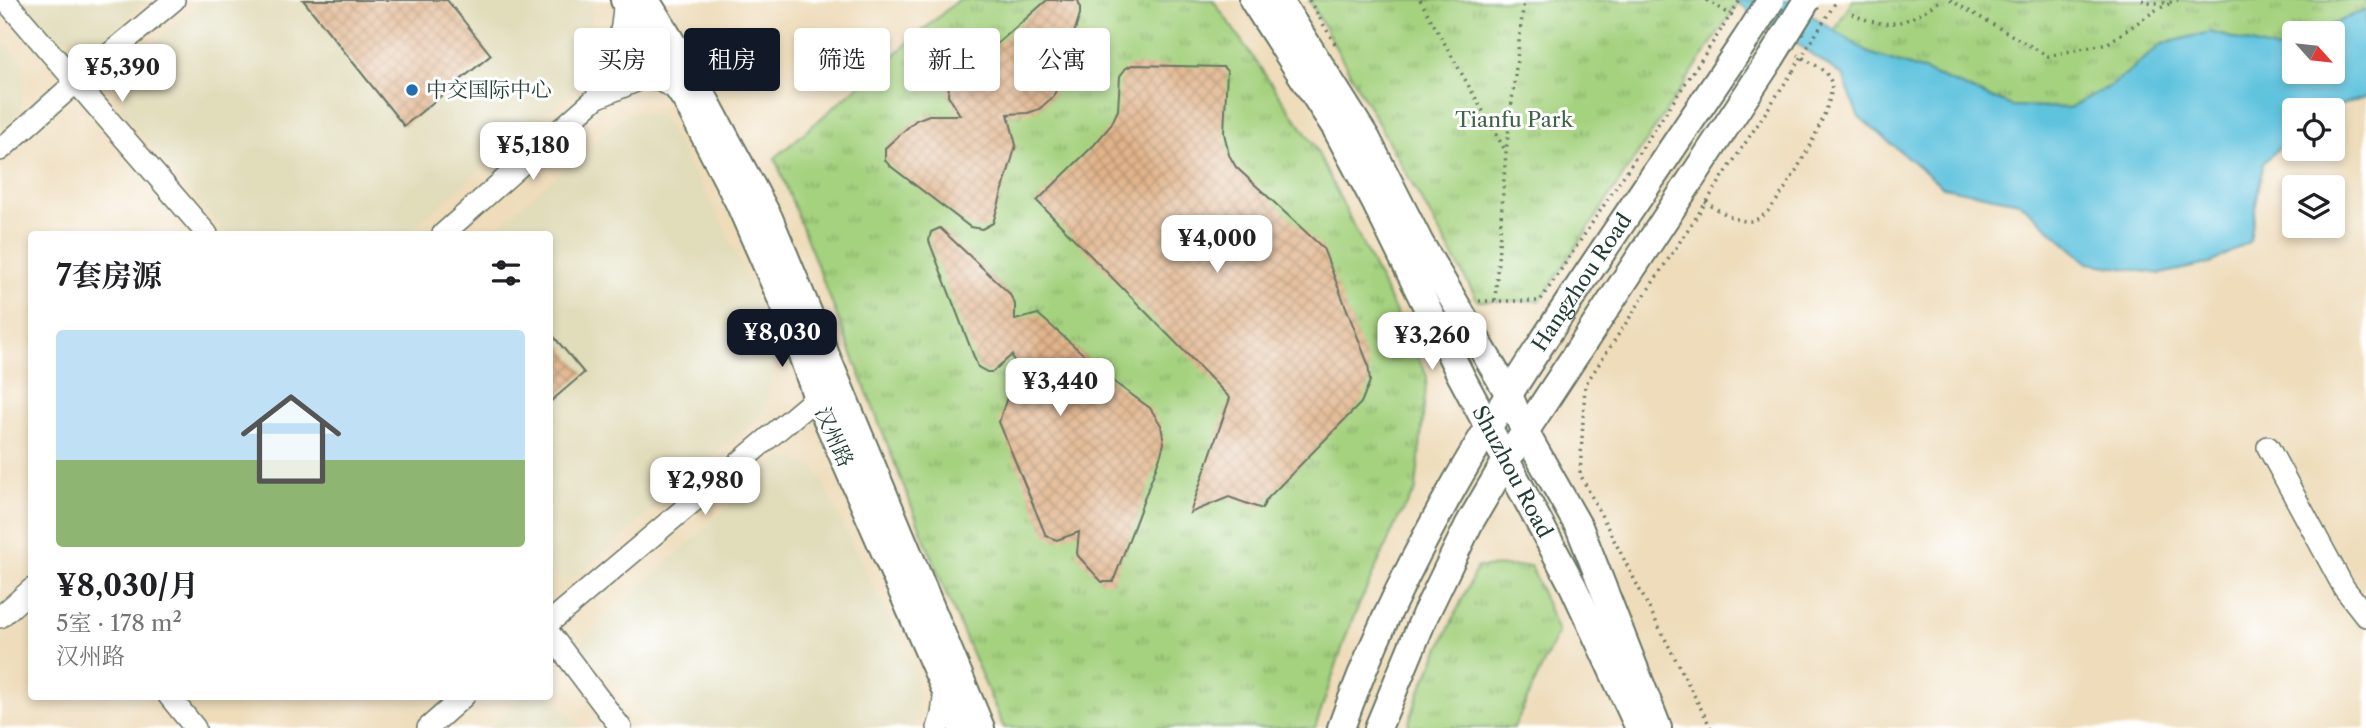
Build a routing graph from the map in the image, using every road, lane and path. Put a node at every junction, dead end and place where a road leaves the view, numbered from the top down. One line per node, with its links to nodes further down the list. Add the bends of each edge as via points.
1 (5, 0): 23 (street)
2 (174, 0): 23 (street)
3 (624, 0): 24 (main road, 汉州路); 25 (street, via 615,53)
4 (646, 0): 33 (main road, 汉州路, via 769,218)
5 (1253, 0): 35 (main road, Shuzhou Road, via 1335,127)
6 (1279, 0): 34 (main road, Shuzhou Road, via 1367,139 1420,243)
7 (1420, 0): 27 (path)
8 (1524, 0): 27 (path)
9 (1707, 0): 20 (path)
10 (1740, 0): 20 (path, bridge)
11 (1771, 0): 20 (main road, Hangzhou Road, bridge)
12 (1807, 0): 22 (main road, Hangzhou Road, bridge)
13 (1837, 0): 22 (path, bridge)
14 (1941, 0): 19 (path, via 1911,20 1893,23 1879,24)
15 (1950, 0): 18 (path, via 2048,56 2108,43)
16 (2142, 0): 18 (path)
17 (1312, 1): 21 (path)
18 (2175, 1)
19 (1852, 14)
20 (1735, 29): 31 (path, via 1539,301); 34 (main road, Hangzhou Road)
21 (1339, 52)
22 (1786, 60): 28 (path); 28 (path, via 1828,76 1832,99 1824,121 1766,214 1753,221 1740,220); 36 (main road, Hangzhou Road)
23 (75, 83): 26 (street); 29 (street)
24 (679, 90): 25 (street, via 643,78); 33 (main road, 汉州路, via 739,202 787,312)
25 (596, 99): 30 (street)
26 (0, 150)
27 (1506, 152): 31 (path)
28 (1705, 202): 57 (path, via 1585,385 1580,474)
29 (205, 231)
30 (446, 231)
31 (1495, 300): 32 (path)
32 (1478, 301)
33 (827, 388): 42 (street); 44 (main road, 汉州路); 52 (main road, 汉州路)
34 (1508, 393): 35 (main road, Hangzhou Road); 36 (main road, Shuzhou Road)
35 (1489, 427): 38 (main road, Shuzhou Road); 53 (main road, Hangzhou Road, via 1395,596)
36 (1525, 432): 38 (main road, Hangzhou Road); 56 (main road, Shuzhou Road, via 1580,529)
37 (2268, 447): 40 (street, via 2344,588)
38 (1507, 459): 54 (main road, Hangzhou Road, via 1430,603); 55 (main road, Shuzhou Road)
39 (28, 593): 41 (street)
40 (2366, 616)
41 (0, 617)
42 (553, 619)
43 (553, 638): 49 (street)
44 (945, 687): 50 (street); 51 (main road, 汉州路)
45 (172, 700): 47 (street)
46 (460, 700): 48 (street)
47 (195, 728)
48 (428, 728)
49 (621, 728)
50 (938, 728)
51 (962, 728)
52 (981, 728)
53 (1342, 728)
54 (1378, 728)
55 (1639, 728)
56 (1658, 728)
57 (1711, 728)

